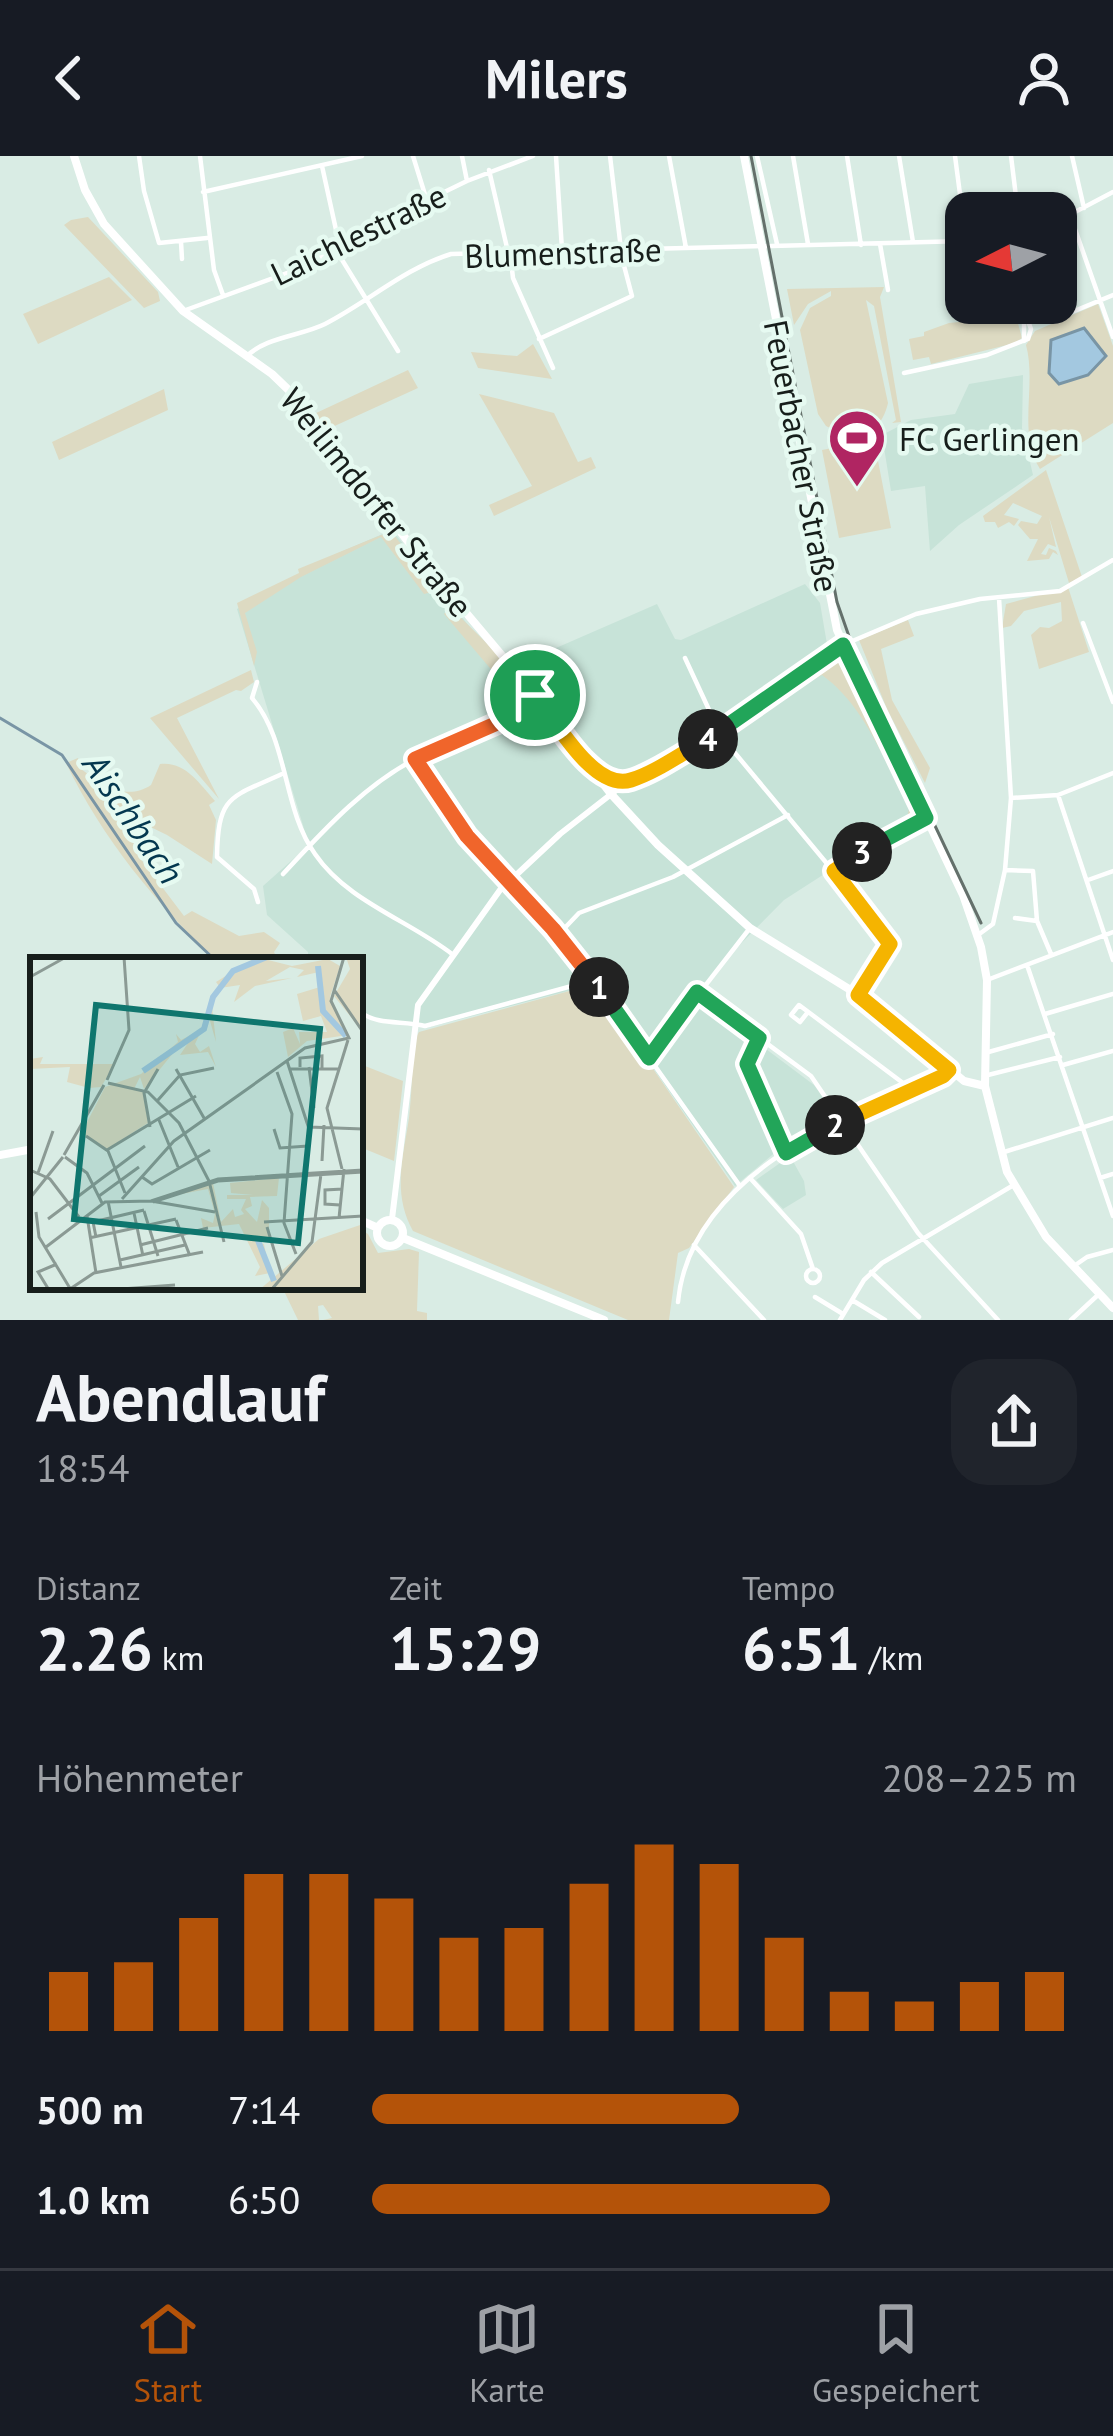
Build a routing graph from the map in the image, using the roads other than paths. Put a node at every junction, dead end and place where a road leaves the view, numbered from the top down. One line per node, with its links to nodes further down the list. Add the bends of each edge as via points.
1 (74, 156): 52 (main road, Weilimdorfer Straße, via 104,224)
2 (140, 156): 33 (street, via 159,243)
3 (200, 156): 23 (street)
4 (362, 156): 20 (street)
5 (413, 156): 27 (street)
6 (461, 156): 22 (street)
7 (533, 156): 19 (street, Laichlestraße)
8 (556, 156): 42 (street)
9 (610, 156): 43 (street)
10 (669, 156): 40 (street)
11 (744, 156): 38 (main road, Feuerbacher Straße)
12 (757, 156): 35 (street)
13 (793, 156): 36 (street)
14 (847, 156): 39 (street)
15 (899, 156): 34 (street)
16 (955, 156): 24 (street)
17 (1012, 156): 25 (street)
18 (1072, 156): 28 (street)
19 (510, 159): 21 (street, Laichlestraße)
20 (322, 165): 23 (street); 41 (street)
21 (489, 170): 22 (street, Laichlestraße); 44 (street)
22 (466, 181): 27 (street, Laichlestraße)
23 (203, 192): 31 (street)
24 (960, 192)
25 (1016, 192)
26 (1113, 192): 28 (street)
27 (427, 201): 41 (street, Laichlestraße)
28 (1084, 208): 29 (street)
29 (1077, 212)
30 (1077, 235): 50 (street)
31 (209, 237): 33 (street); 47 (street)
32 (945, 241): 34 (street, Blumenstraße)
33 (181, 242): 45 (street)
34 (913, 242): 37 (street, Blumenstraße)
35 (776, 244): 36 (street, Blumenstraße); 38 (street, Blumenstraße)
36 (808, 244): 39 (street, Blumenstraße)
37 (880, 244): 39 (street, Blumenstraße); 46 (street)
38 (762, 245): 40 (street, Blumenstraße); 63 (main road, Feuerbacher Straße)
39 (861, 245)
40 (686, 248): 43 (street, Blumenstraße)
41 (338, 249): 47 (street, Laichlestraße); 49 (street)
42 (562, 250): 43 (street, Blumenstraße); 44 (street, Blumenstraße)
43 (622, 250): 55 (street, via 632,296)
44 (509, 252): 49 (street, Blumenstraße, via 439,258); 55 (street)
45 (182, 260)
46 (888, 290)
47 (223, 295): 52 (street, Laichlestraße)
48 (1113, 295): 50 (street)
49 (365, 298): 56 (street); 57 (street, Blumenstraße)
50 (1100, 300): 51 (street); 54 (street)
51 (1077, 310)
52 (183, 311): 57 (main road, Weilimdorfer Straße)
53 (1025, 324): 59 (street, via 1024,341)
54 (1113, 337)
55 (539, 339): 58 (street)
56 (398, 351)
57 (246, 357): 66 (main road, Weilimdorfer Straße, via 300,401)
58 (553, 368)
59 (904, 373)
60 (1113, 560): 61 (street, via 1060,591)
61 (999, 598): 63 (street, via 916,614); 78 (street)
62 (1083, 623): 67 (street)
63 (843, 645): 70 (street); 80 (main road, Feuerbacher Straße)
64 (685, 658): 70 (street)
65 (257, 682): 72 (street, via 252,698 266,714)
66 (535, 695): 68 (street); 74 (main road, Weilimdorfer Straße)
67 (1113, 702)
68 (520, 707): 69 (street); 69 (street, via 507,701)
69 (502, 721): 71 (street)
70 (721, 733): 75 (street); 79 (street)
71 (415, 759): 81 (street); 88 (street)
72 (284, 773): 81 (street); 89 (street, via 229,799 221,811 217,857)
73 (1113, 773): 77 (street)
74 (596, 774): 75 (street); 76 (main road, Weilimdorfer Straße)
75 (630, 781): 76 (street)
76 (611, 794): 83 (main road, Weilimdorfer Straße); 88 (street)
77 (1058, 795): 78 (street); 87 (street)
78 (1011, 798): 82 (street)
79 (788, 814): 83 (street); 84 (street)
80 (926, 818): 84 (street); 94 (main road, Feuerbacher Straße)
81 (309, 846): 86 (street); 97 (street, via 341,881)
82 (1006, 870): 91 (street, via 1033,871); 94 (street, via 992,928)
83 (684, 871): 92 (main road, Weilimdorfer Straße); 95 (street, via 579,913)
84 (834, 871): 105 (street, via 890,944)
85 (1113, 871): 87 (street)
86 (283, 874)
87 (1088, 880): 96 (street)
88 (508, 882): 95 (street); 97 (street)
89 (258, 902)
90 (1015, 918): 91 (street)
91 (1037, 921): 98 (street)
92 (750, 928): 103 (street); 105 (main road, Weilimdorfer Straße)
93 (1113, 932): 96 (street)
94 (978, 934): 102 (main road, Feuerbacher Straße)
95 (558, 935): 101 (street)
96 (1105, 936): 98 (street); 99 (street)
97 (452, 954): 109 (street)
98 (1052, 956): 100 (street)
99 (1113, 960)
100 (1028, 965): 102 (street); 108 (street)
101 (594, 980): 109 (street, via 425,1027); 115 (street)
102 (987, 980): 113 (main road, Feuerbacher Straße)
103 (697, 992): 111 (street); 115 (street)
104 (1113, 994): 108 (street)
105 (858, 995): 117 (main road, Weilimdorfer Straße)
106 (808, 1012): 119 (street)
107 (363, 1014): 109 (street)
108 (1045, 1014): 110 (street)
109 (414, 1023): 133 (street)
110 (1053, 1034): 113 (street); 114 (street)
111 (759, 1038): 121 (street, via 808,1074); 124 (street, via 747,1064)
112 (1113, 1051): 116 (street)
113 (985, 1053): 118 (main road, Feuerbacher Straße)
114 (1060, 1057): 116 (street); 118 (street)
115 (649, 1058): 130 (street)
116 (1063, 1065): 122 (street)
117 (949, 1070): 118 (main road, Weilimdorfer Straße); 119 (street)
118 (984, 1081): 125 (main road)
119 (911, 1089): 121 (street)
120 (1113, 1118): 122 (street)
121 (843, 1121): 124 (street); 137 (street)
122 (1083, 1127): 125 (street); 129 (street)
123 (30, 1150): 126 (main road)
124 (786, 1153): 128 (street)
125 (1001, 1153): 131 (main road)
126 (0, 1155)
127 (1113, 1174): 129 (street)
128 (750, 1178): 130 (street); 141 (street, via 801,1234)
129 (1100, 1178): 132 (street)
130 (740, 1186): 138 (street)
131 (1013, 1186): 137 (street); 140 (main road)
132 (1113, 1216)
133 (392, 1220): 135 (main road); 136 (main road)
134 (363, 1221): 135 (main road)
135 (378, 1228): 136 (main road, via 385,1245)
136 (403, 1238): 150 (main road)
137 (923, 1239): 142 (street); 153 (street)
138 (694, 1245): 146 (street); 151 (street)
139 (1113, 1250): 140 (street)
140 (1074, 1266): 143 (main road)
141 (813, 1269)
142 (871, 1272): 145 (street); 149 (street)
143 (1099, 1294): 147 (main road); 154 (street)
144 (815, 1297): 148 (street)
145 (851, 1300): 148 (street); 152 (street)
146 (678, 1302)
147 (1113, 1308)
148 (842, 1317)
149 (919, 1317)
150 (604, 1320)
151 (764, 1320)
152 (885, 1320)
153 (998, 1320)
154 (1072, 1320)

